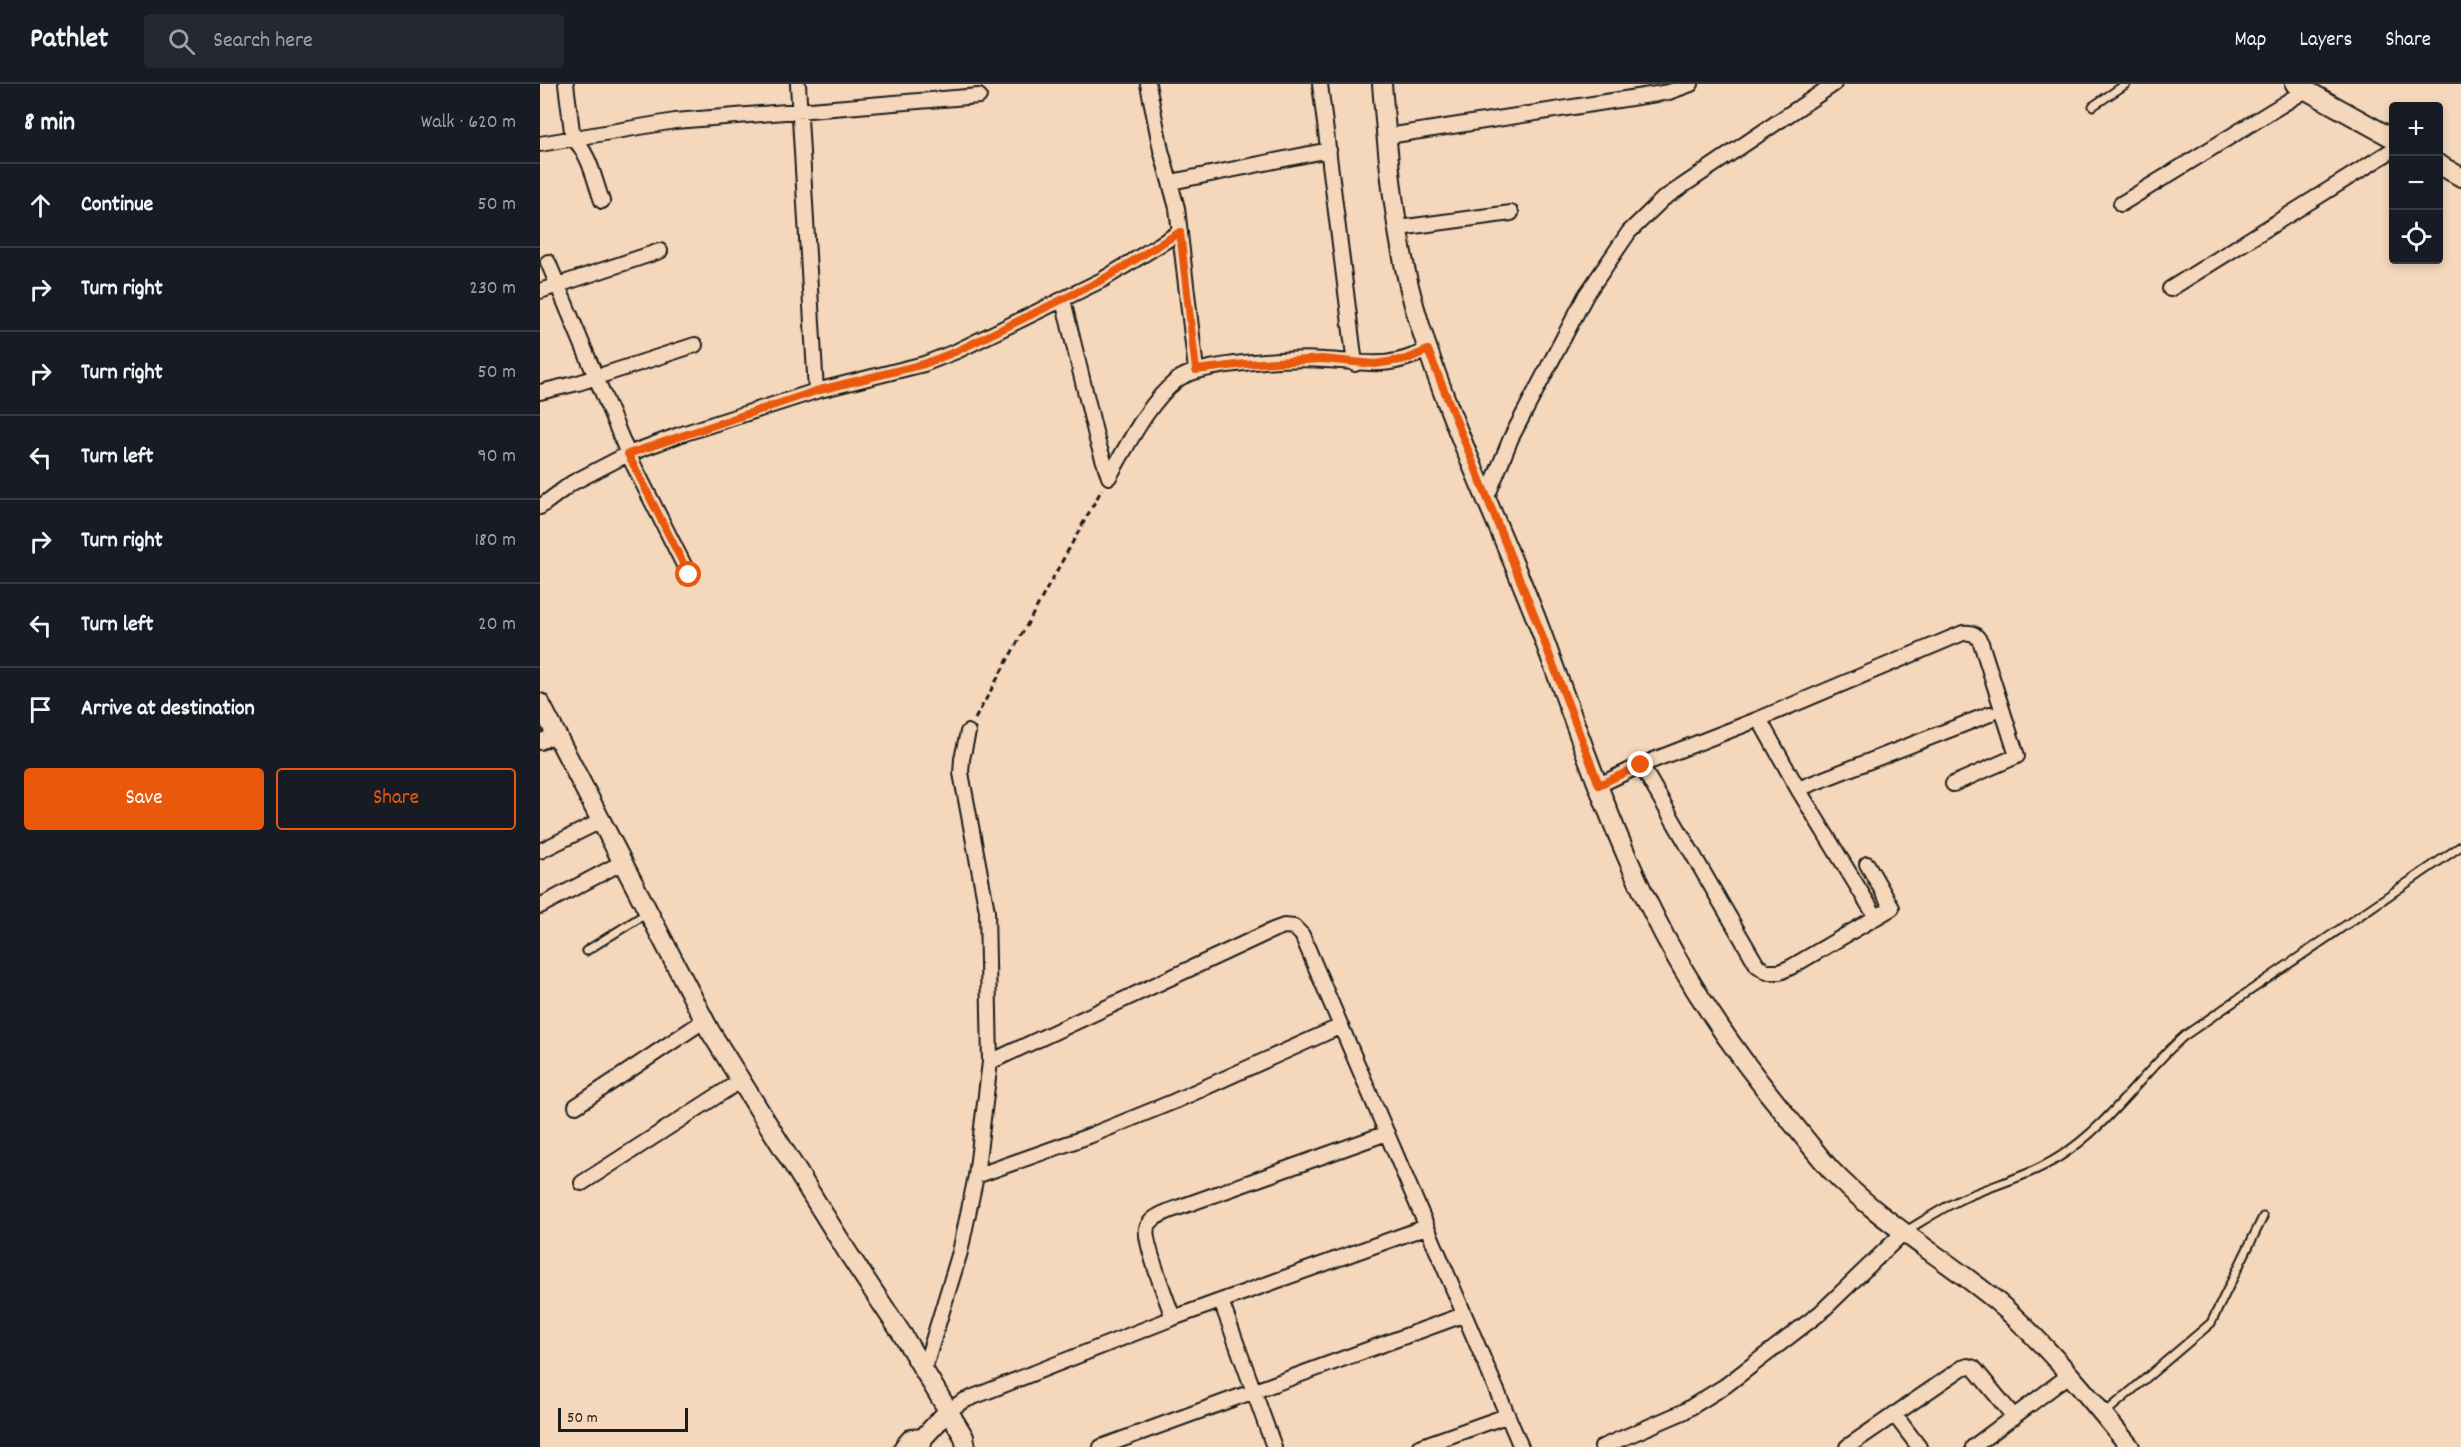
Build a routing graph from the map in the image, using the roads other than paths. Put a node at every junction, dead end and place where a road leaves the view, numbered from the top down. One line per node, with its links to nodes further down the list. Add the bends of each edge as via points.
1 (566, 84): 15 (street)
2 (798, 84): 12 (street)
3 (1148, 84): 21 (street)
4 (1320, 84): 17 (street)
5 (1382, 84): 13 (street)
6 (1691, 84): 13 (street, via 1660,94)
7 (1834, 84): 41 (street, via 1663,199 1629,232 1586,295 1511,438)
8 (2126, 84): 11 (lane)
9 (2300, 87): 14 (street); 23 (street)
10 (979, 96): 12 (street)
11 (2092, 106)
12 (799, 110): 15 (street, via 675,122); 38 (street)
13 (1388, 136): 25 (street)
14 (2389, 136)
15 (573, 139): 16 (street); 22 (street, via 583,152)
16 (540, 144)
17 (1329, 150): 21 (street); 35 (street)
18 (2389, 152): 30 (street)
19 (2443, 166): 20 (street)
20 (2461, 177)
21 (1171, 182): 26 (street)
22 (602, 201)
23 (2121, 204)
24 (1510, 213): 25 (street)
25 (1399, 228): 34 (street, via 1409,284)
26 (1180, 232): 32 (street); 36 (street)
27 (660, 251): 29 (street)
28 (548, 262): 29 (street)
29 (558, 284): 31 (street); 37 (street)
30 (2170, 289)
31 (540, 291)
32 (1063, 300): 36 (street, via 1096,440 1109,477 1165,393 1178,379); 38 (street, via 924,364)
33 (695, 345): 37 (street)
34 (1430, 354): 35 (street, via 1397,362); 41 (street)
35 (1355, 363): 36 (street, via 1322,359)
36 (1196, 370)
37 (596, 376): 39 (street); 40 (street)
38 (816, 391): 40 (street)
39 (540, 392)
40 (628, 454): 42 (street, via 572,483); 43 (street)
41 (1486, 497): 52 (street)
42 (540, 507)
43 (689, 575)
44 (540, 703): 48 (street)
45 (1990, 714): 53 (street)
46 (1759, 719): 50 (street); 51 (street, via 1971,632 1981,643 2017,756); 53 (street)
47 (968, 732): 65 (street, via 961,773 987,911)
48 (557, 734): 49 (street); 54 (street)
49 (540, 742)
50 (1641, 765): 52 (street); 61 (street, via 1734,929 1757,965 1767,972 1791,968)
51 (1953, 784)
52 (1599, 785): 73 (street, via 1649,905 1686,975 1724,1034 1830,1169)
53 (1798, 789): 61 (street)
54 (601, 821): 56 (street); 57 (street)
55 (2461, 846): 73 (lane, via 2184,1036 2084,1140 2059,1158 1944,1208)
56 (540, 851)
57 (623, 862): 59 (street); 60 (street)
58 (1867, 864): 61 (street, via 1892,908)
59 (540, 906)
60 (649, 912): 62 (lane); 63 (street)
61 (1876, 917)
62 (586, 951)
63 (705, 1020): 66 (street); 67 (street)
64 (1341, 1026): 65 (street, via 1302,935 1294,927 1284,926); 68 (street); 69 (street, via 1146,1114)
65 (990, 1062): 69 (street)
66 (743, 1086): 70 (street); 77 (street)
67 (576, 1106)
68 (1387, 1133): 72 (street); 76 (street, via 1153,1218 1146,1230 1148,1243)
69 (976, 1176): 77 (street, via 960,1252)
70 (582, 1183)
71 (2263, 1217): 82 (lane, via 2211,1323)
72 (1426, 1227): 74 (street); 75 (street)
73 (1904, 1232): 78 (street, via 1998,1303); 93 (street, via 1820,1313 1725,1386 1683,1412)
74 (1221, 1301): 76 (street); 79 (street)
75 (1463, 1315): 79 (street); 83 (street)
76 (1173, 1318): 80 (street, via 963,1401)
77 (924, 1370): 80 (street)
78 (2068, 1376): 82 (street); 84 (street)
79 (1254, 1392): 89 (street); 90 (street)
80 (948, 1411): 85 (street); 86 (street)
81 (1894, 1414): 84 (street, via 1968,1366 1974,1368); 94 (street); 95 (street)
82 (2103, 1414): 97 (street)
83 (1506, 1416): 91 (street); 92 (street)
84 (2014, 1417): 96 (street)
85 (922, 1442): 87 (street, via 911,1439)
86 (965, 1442): 88 (street)
87 (904, 1447)
88 (980, 1447)
89 (1101, 1447)
90 (1274, 1447)
91 (1419, 1447)
92 (1521, 1447)
93 (1602, 1447)
94 (1847, 1447)
95 (1919, 1447)
96 (1973, 1447)
97 (2129, 1447)

